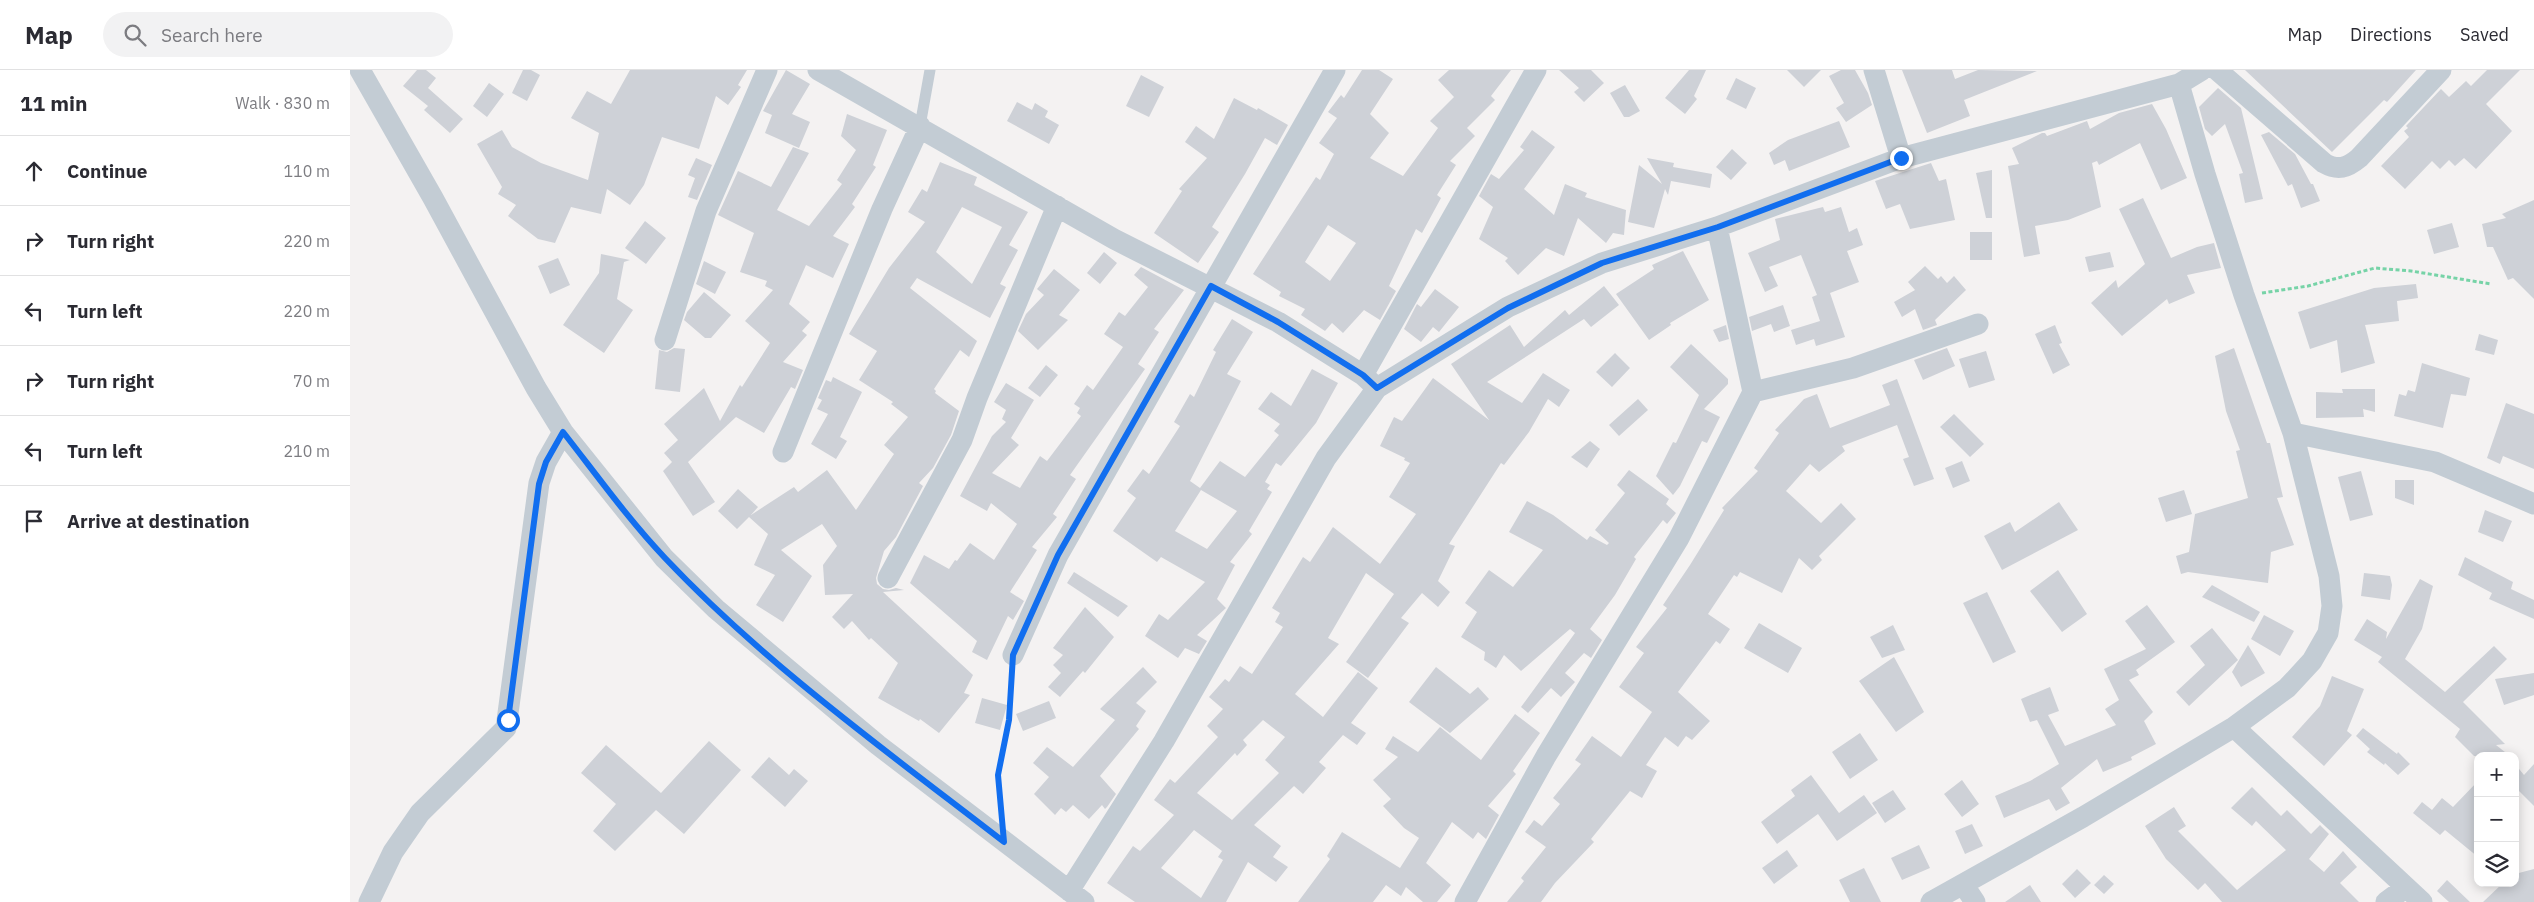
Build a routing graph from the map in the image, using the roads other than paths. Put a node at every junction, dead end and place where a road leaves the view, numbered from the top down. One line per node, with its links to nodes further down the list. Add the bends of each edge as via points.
1 (360, 70): 21 (street)
2 (767, 70): 18 (street, via 706,211)
3 (818, 70): 12 (street)
4 (930, 70): 12 (lane)
5 (1335, 70): 16 (street)
6 (1536, 70): 19 (street)
7 (1874, 70): 13 (street)
8 (2202, 70): 11 (street)
9 (2218, 70): 10 (street, via 2332,168 2342,168 2359,158)
10 (2442, 70)
11 (2179, 84): 13 (street); 22 (street, via 2244,295)
12 (920, 126): 14 (street); 23 (street, via 882,209)
13 (1901, 158): 15 (street)
14 (1057, 206): 16 (street, via 1114,239); 25 (street, via 962,440)
15 (1718, 227): 19 (street, via 1602,263 1508,308); 20 (street)
16 (1211, 286): 19 (street, via 1278,322); 26 (street, via 1058,555)
17 (1978, 324): 20 (street, via 1853,368)
18 (665, 340)
19 (1370, 382): 30 (street)
20 (1753, 392): 32 (street, via 1679,538 1546,756)
21 (563, 432): 30 (street, via 664,558 716,609 878,746); 31 (street, via 546,462 539,484 506,728 420,813 393,852)
22 (2293, 433): 24 (street, via 2435,462); 27 (street, via 2329,576 2332,606 2328,633 2312,660 2287,688)
23 (783, 452)
24 (2534, 504)
25 (888, 578)
26 (1013, 655)
27 (2234, 727): 28 (street); 29 (street)
28 (1963, 884): 33 (street); 34 (street)
29 (2406, 888): 35 (street); 36 (street)
30 (1077, 896)
31 (369, 902)
32 (1465, 902)
33 (1932, 902)
34 (1975, 902)
35 (2386, 902)
36 (2422, 902)

